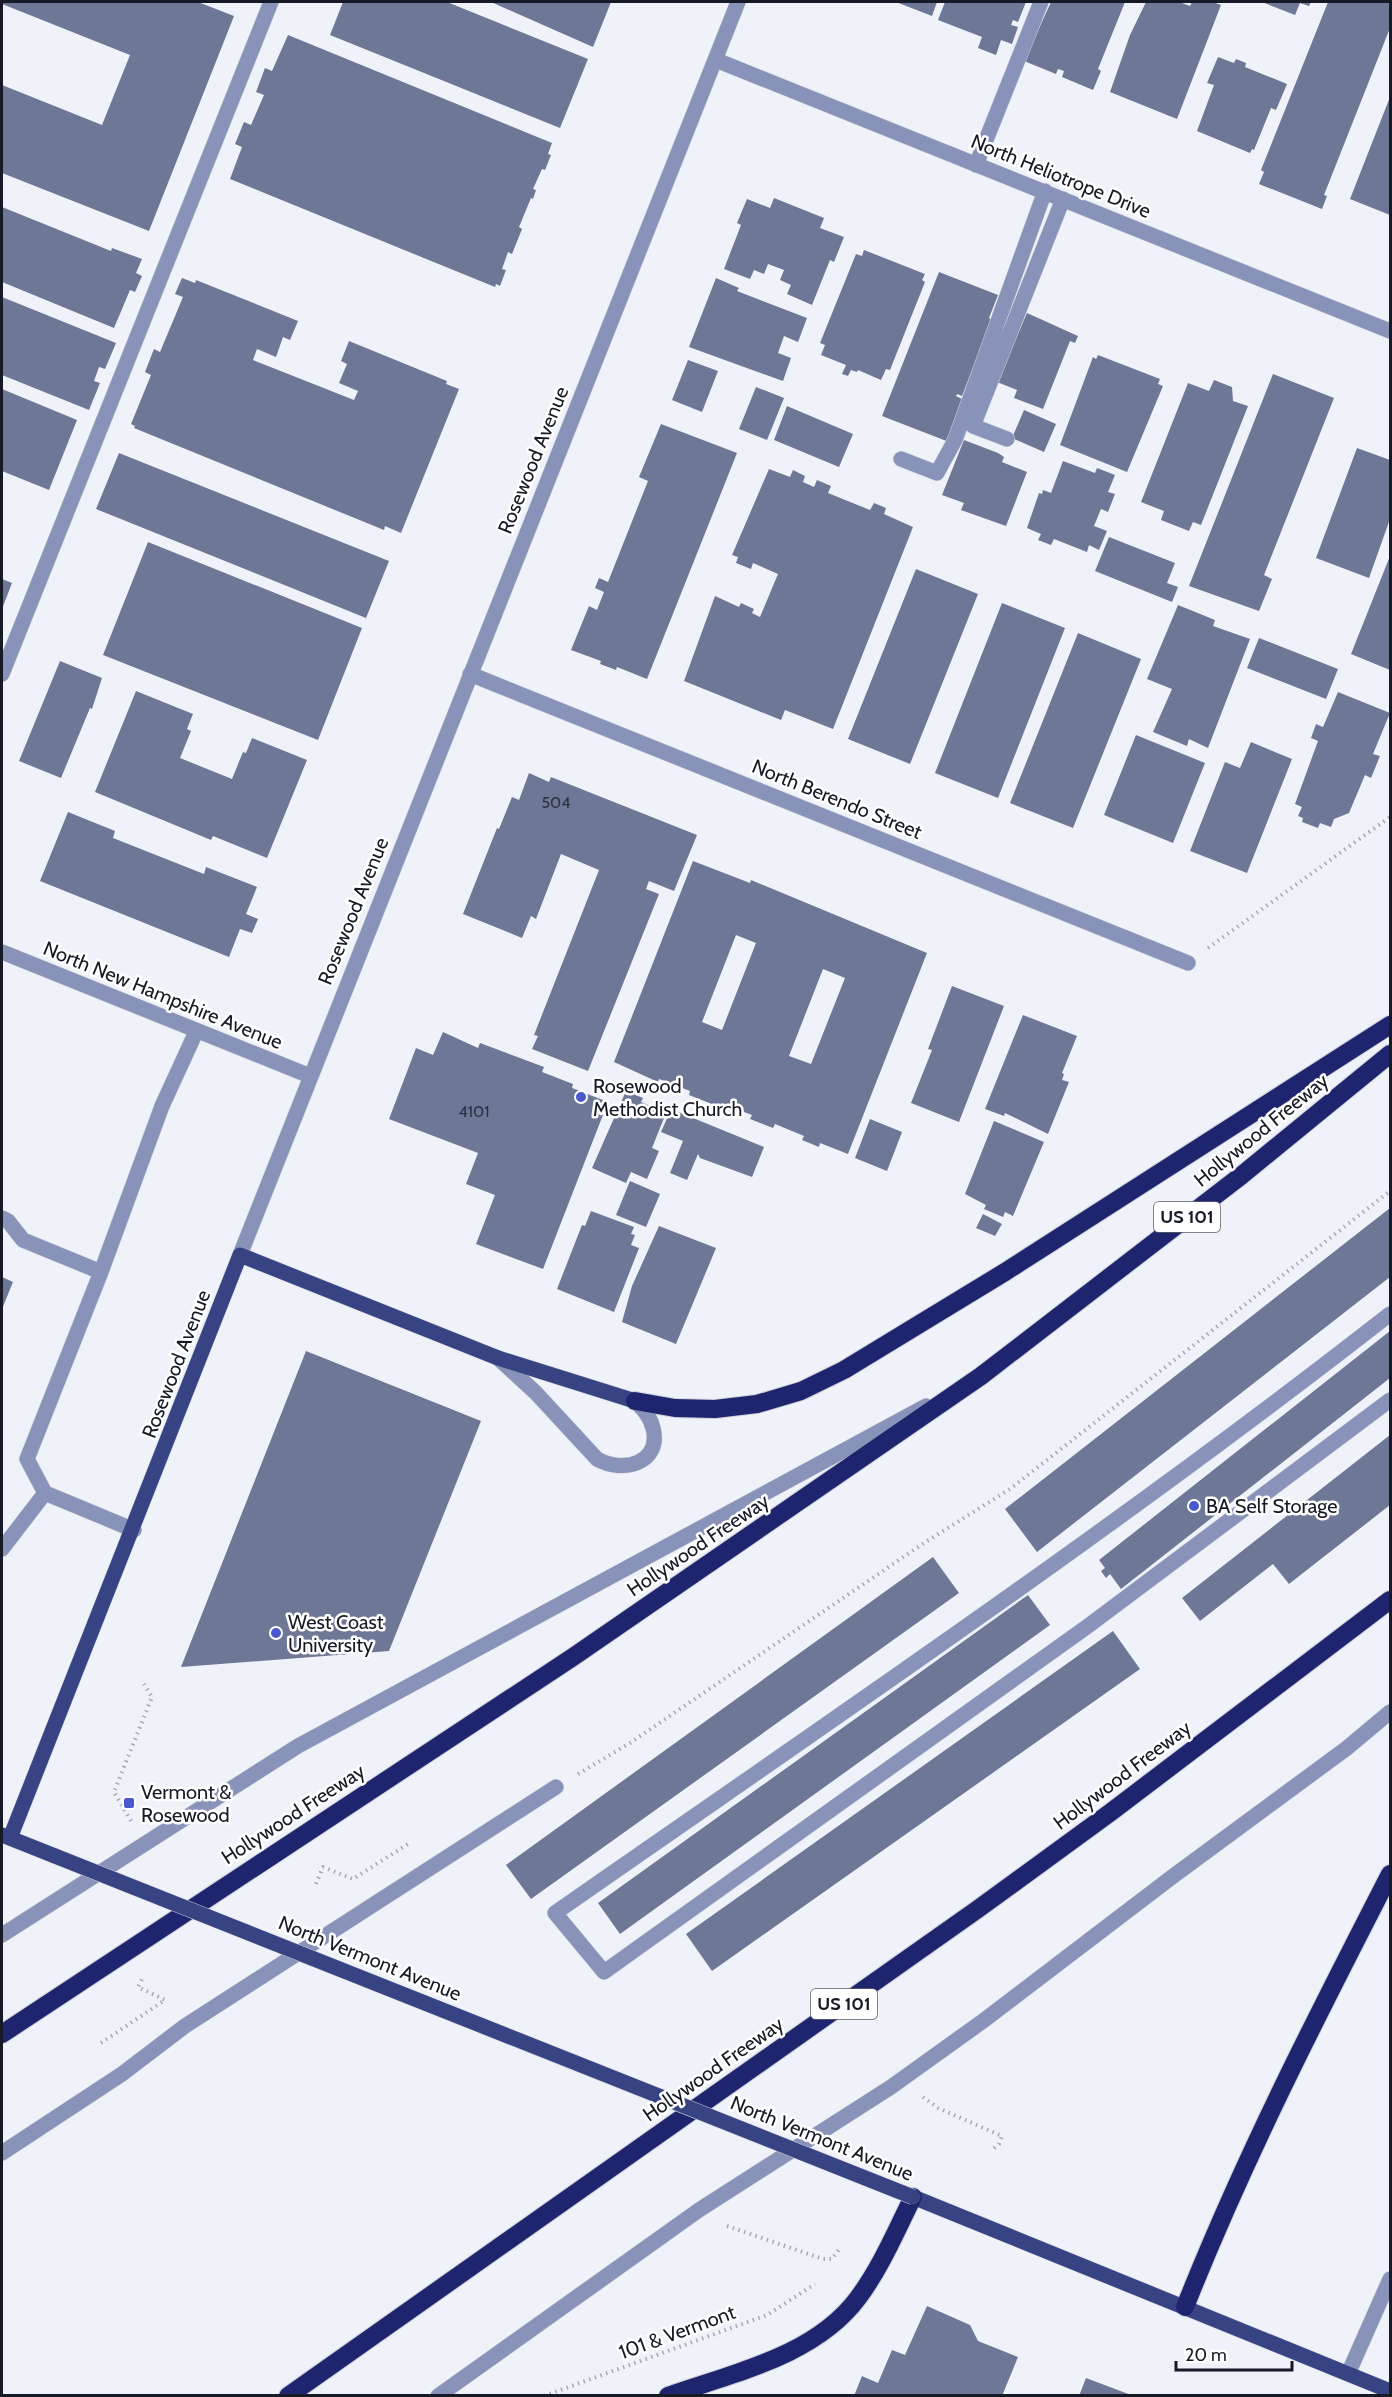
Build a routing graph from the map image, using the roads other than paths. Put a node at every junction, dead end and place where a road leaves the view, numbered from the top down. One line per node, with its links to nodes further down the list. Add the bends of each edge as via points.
1 (271, 2): 11 (street)
2 (738, 2): 4 (street, Rosewood Avenue)
3 (1041, 2): 5 (street)
4 (716, 60): 5 (street, North Heliotrope Drive); 12 (street, Rosewood Avenue)
5 (976, 165): 6 (street, North Heliotrope Drive)
6 (1046, 192): 7 (street, North Heliotrope Drive); 10 (street, via 955,440 937,473)
7 (1063, 199): 8 (street, North Heliotrope Drive); 9 (street, via 973,426)
8 (1390, 331)
9 (1007, 439)
10 (901, 459)
11 (2, 674)
12 (470, 674): 14 (street, North Berendo Street); 18 (street, Rosewood Avenue)
13 (2, 952): 16 (street, North New Hampshire Avenue)
14 (1188, 963)
15 (1390, 1025): 26 (highway, via 1005,1272 844,1370 801,1391 757,1404 715,1409)
16 (196, 1032): 18 (street, North New Hampshire Avenue); 21 (street, via 162,1106)
17 (1390, 1054): 24 (highway, Hollywood Freeway / US 101, via 1242,1175)
18 (310, 1076): 20 (street, Rosewood Avenue)
19 (2, 1218): 21 (street, via 23,1240)
20 (240, 1255): 23 (main road); 28 (main road, Rosewood Avenue)
21 (101, 1272): 27 (street, via 27,1459)
22 (1390, 1314): 25 (street, via 1257,1418 1057,1562 555,1913 604,1972 1088,1626)
23 (498, 1358): 26 (main road); 26 (street, via 597,1459 610,1466 637,1464 654,1442 649,1416)
24 (981, 1376): 35 (street, via 298,1746); 36 (highway, Hollywood Freeway / US 101, via 573,1657)
25 (1390, 1400)
26 (635, 1401)
27 (45, 1493): 28 (street); 29 (street)
28 (134, 1530): 33 (main road, Rosewood Avenue)
29 (2, 1549)
30 (1390, 1600): 43 (highway, Hollywood Freeway / US 101, via 978,1909)
31 (1390, 1712): 44 (street, via 983,2021 891,2087 699,2210)
32 (556, 1787): 37 (street, via 185,2026 122,2074)
33 (6, 1836): 38 (main road, North Vermont Avenue, bridge)
34 (1390, 1874): 40 (highway, via 1273,2106)
35 (2, 1935)
36 (2, 2034)
37 (2, 2153)
38 (913, 2197): 40 (main road, North Vermont Avenue); 45 (highway, via 880,2264 857,2300 831,2326 789,2353)
39 (1390, 2279): 41 (street)
40 (1185, 2307): 41 (main road, North Vermont Avenue)
41 (1348, 2374): 42 (main road, North Vermont Avenue)
42 (1390, 2391)
43 (288, 2396)
44 (438, 2396)
45 (668, 2396)

